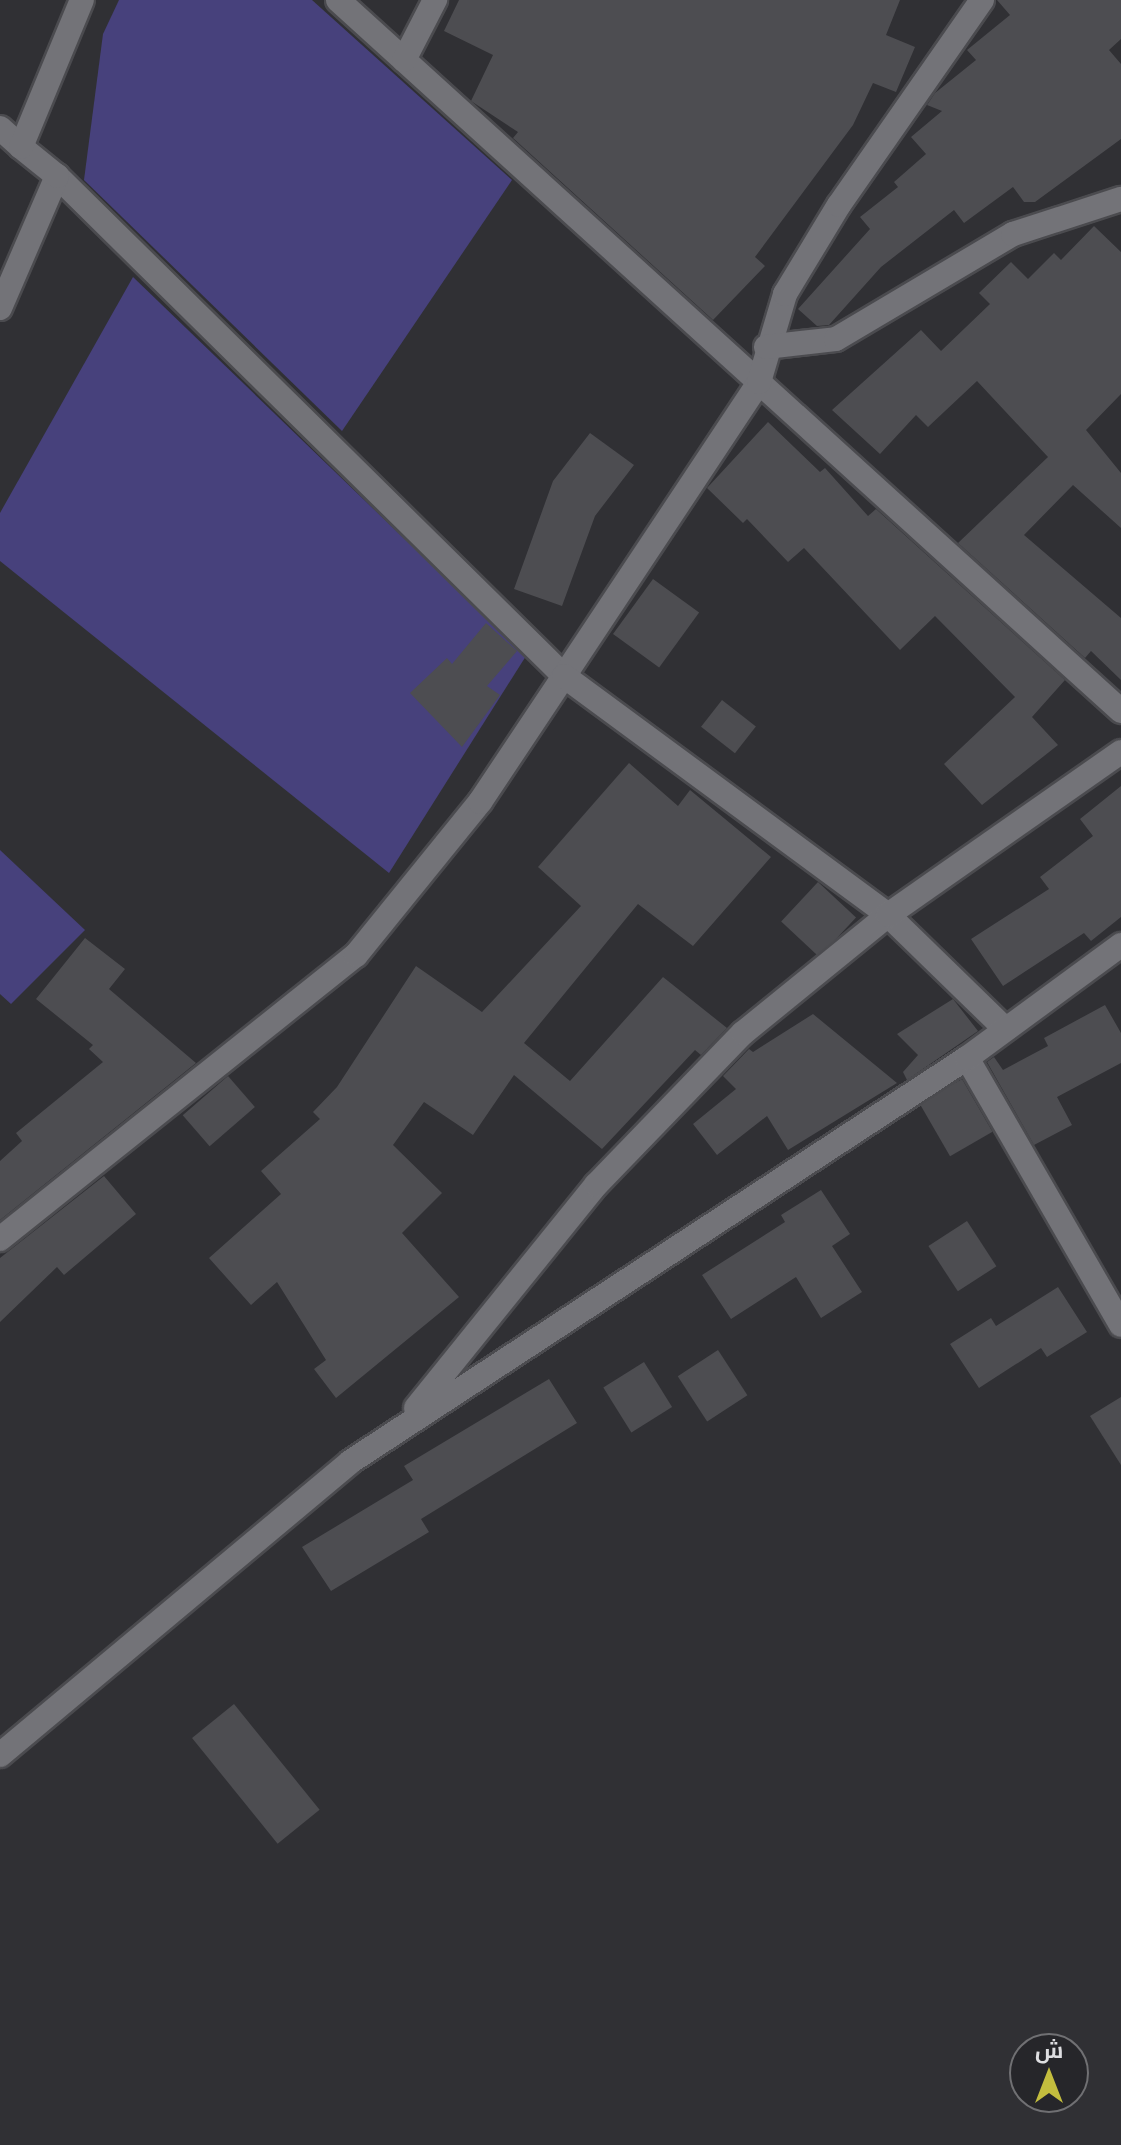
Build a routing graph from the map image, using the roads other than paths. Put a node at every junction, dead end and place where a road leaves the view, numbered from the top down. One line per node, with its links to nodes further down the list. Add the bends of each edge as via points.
1 (82, 0): 7 (street)
2 (338, 0): 5 (street)
3 (435, 0): 5 (street)
4 (970, 3): 11 (street, via 785,294)
5 (404, 60): 12 (street)
6 (0, 128): 7 (street)
7 (21, 147): 8 (street)
8 (57, 176): 10 (street); 13 (street)
9 (1121, 199): 11 (street, via 1013,234 836,339)
10 (0, 308)
11 (766, 347): 12 (street)
12 (759, 382): 13 (street); 14 (street)
13 (564, 676): 16 (street); 20 (street, via 480,802 356,955)
14 (1121, 711)
15 (1121, 752): 16 (street)
16 (888, 915): 18 (street); 22 (street, via 743,1033 596,1185)
17 (1121, 945): 18 (street)
18 (1004, 1028): 19 (street)
19 (967, 1058): 21 (street); 22 (street)
20 (0, 1239)
21 (1121, 1325)
22 (401, 1427): 23 (street, via 301,1502)
23 (0, 1755)

